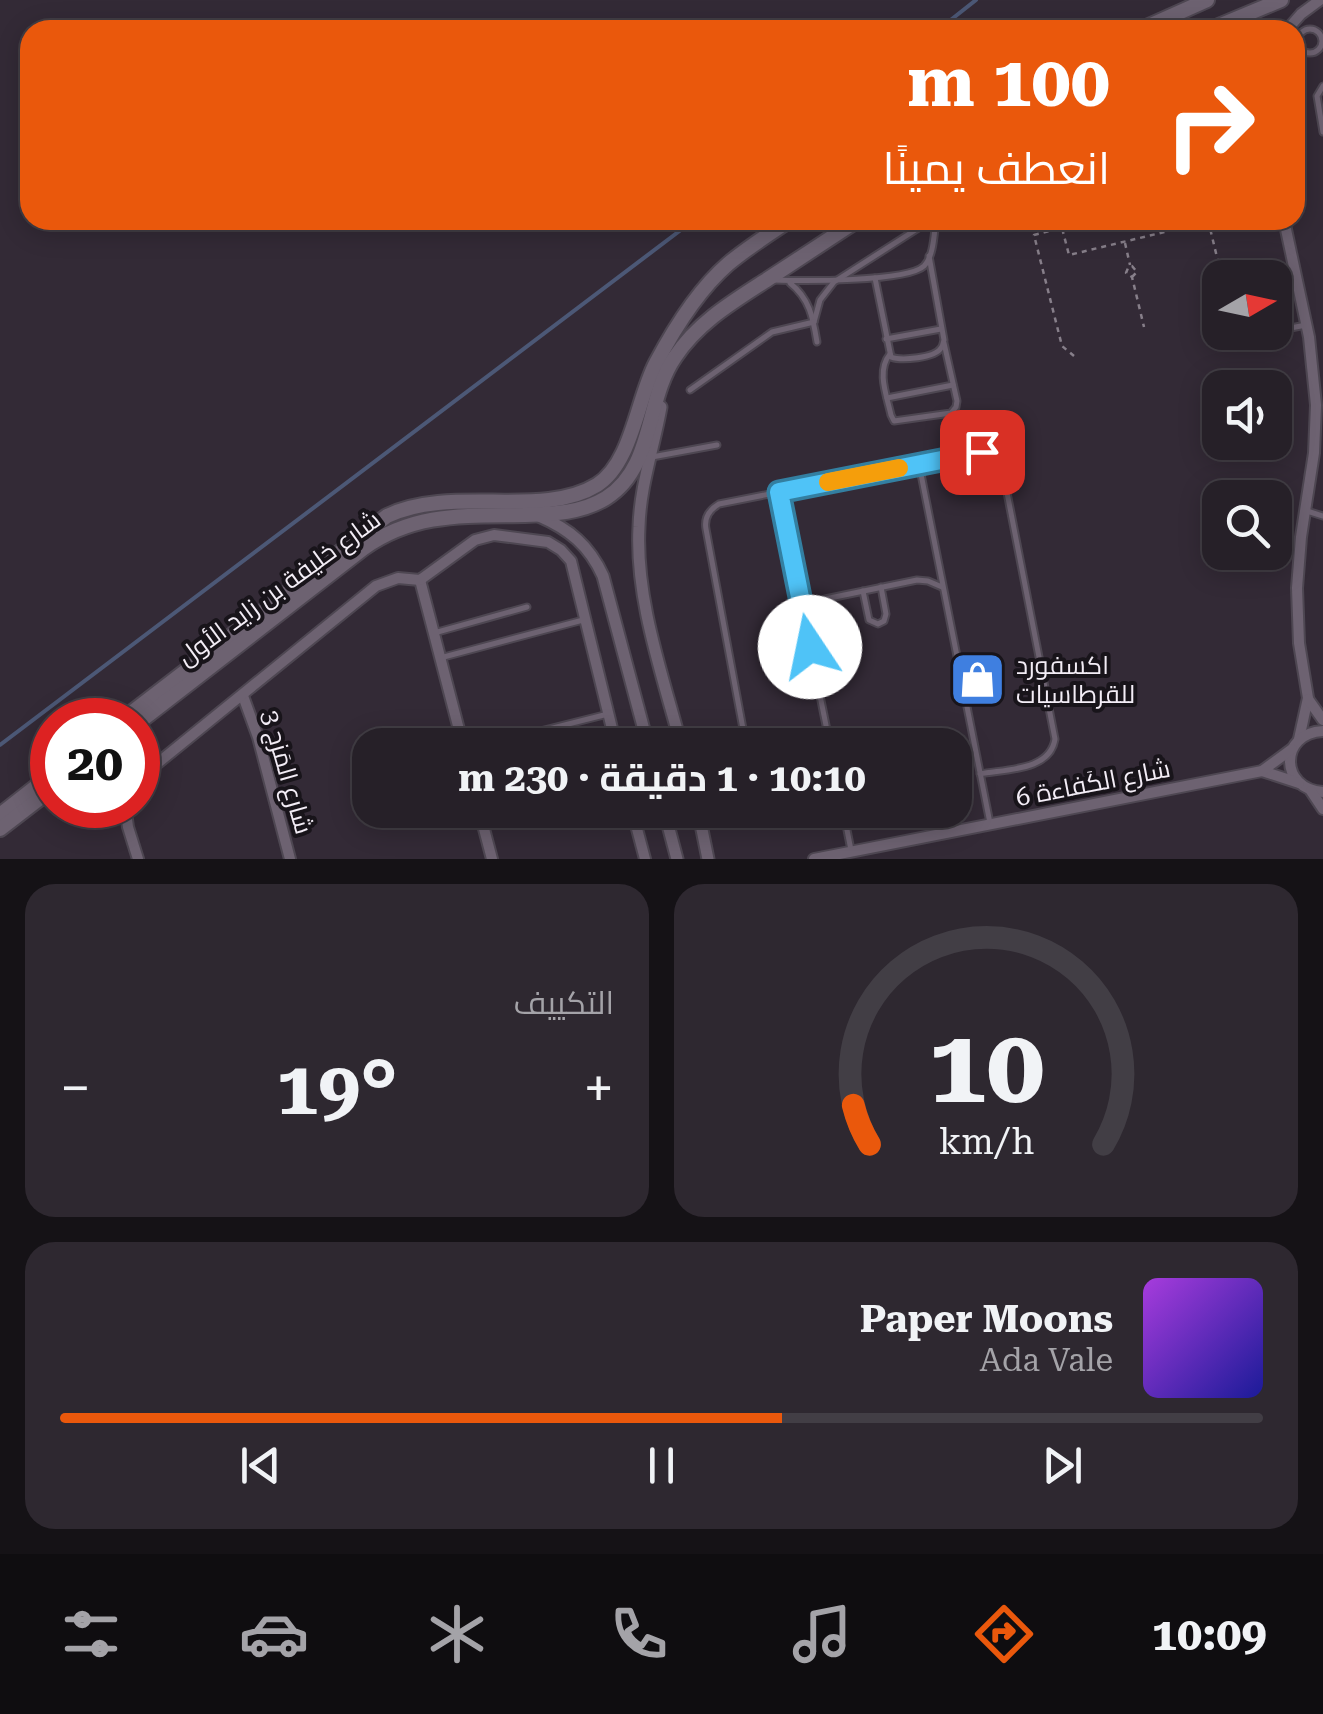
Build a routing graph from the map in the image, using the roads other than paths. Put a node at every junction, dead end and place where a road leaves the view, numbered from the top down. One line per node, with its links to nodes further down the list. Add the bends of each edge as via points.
1 (1206, 0): 4 (main road)
2 (1281, 0): 5 (main road)
3 (1320, 0): 6 (street)
4 (1162, 20)
5 (1233, 20)
6 (1296, 20)
7 (1320, 30): 8 (lane)
8 (1322, 45)
9 (1323, 86): 10 (lane, via 1317,96)
10 (1323, 132)
11 (776, 230): 52 (main road, شارع خليفة بن زايد الأول, via 702,292 658,359 620,460 600,483 558,498 424,504 387,516)
12 (843, 230): 18 (main road, شارع خليفة بن زايد الأول)
13 (918, 230): 22 (lane)
14 (933, 230): 16 (lane)
15 (1286, 230): 19 (street)
16 (929, 256): 17 (lane, via 918,270); 26 (lane)
17 (876, 278): 22 (lane); 27 (lane)
18 (766, 280): 20 (lane); 31 (main road, شارع خليفة بن زايد الأول, via 695,333)
19 (1296, 280): 21 (lane); 24 (street)
20 (788, 281): 22 (lane); 23 (lane)
21 (1292, 281)
22 (834, 282): 23 (lane)
23 (814, 322): 29 (lane); 33 (lane, via 772,332)
24 (1306, 325): 25 (lane); 39 (street, via 1316,429)
25 (1292, 328)
26 (942, 329): 27 (lane); 28 (lane)
27 (886, 339): 30 (lane)
28 (944, 340): 30 (lane, via 934,354 901,360); 32 (lane)
29 (816, 342)
30 (890, 354): 34 (lane, via 882,370)
31 (661, 384): 36 (street); 40 (main road, شارع خليفة بن زايد الأول, via 640,457 622,484 587,507)
32 (954, 385): 34 (lane); 34 (lane, via 956,407 934,416 898,422)
33 (690, 390)
34 (887, 398)
35 (717, 445): 36 (lane)
36 (649, 458): 61 (street, via 640,568)
37 (919, 464): 38 (lane); 43 (lane); 68 (lane, via 991,455 1001,466 1014,529 1054,744 1041,762)
38 (779, 492): 47 (lane); 62 (lane, via 720,504 706,520)
39 (1306, 510): 41 (lane); 53 (street, via 1297,615)
40 (535, 514): 54 (main road, شارع خليفة بن زايد الأول, via 432,518 389,532); 60 (street, via 575,536 598,564)
41 (1323, 516)
42 (420, 580): 48 (street, via 481,537 548,542 570,561); 49 (street); 51 (street, via 383,582)
43 (943, 587): 44 (lane, via 917,580); 68 (lane)
44 (881, 588): 45 (lane); 45 (lane, via 886,614 878,624 868,617)
45 (863, 592): 47 (lane, via 825,600)
46 (527, 607): 49 (lane)
47 (803, 614): 63 (lane)
48 (586, 619): 50 (lane); 55 (street)
49 (434, 633): 50 (street)
50 (440, 658): 57 (street)
51 (243, 696): 66 (street); 86 (street, شارع المَزج 3)
52 (151, 698)
53 (1308, 698): 56 (street); 65 (street)
54 (160, 706)
55 (608, 714): 58 (lane); 59 (street)
56 (1323, 720)
57 (459, 728)
58 (552, 728)
59 (612, 728)
60 (643, 728)
61 (677, 728)
62 (743, 728)
63 (826, 728)
64 (1323, 730): 65 (street, شارع الكَفاءة 6)
65 (1296, 744): 67 (street, شارع الكَفاءة 6); 69 (street, via 1290,768)
66 (160, 762)
67 (1262, 770): 69 (street); 75 (street, شارع الكَفاءة 6)
68 (980, 774): 75 (lane)
69 (1305, 787): 71 (street); 73 (street)
70 (30, 791): 74 (main road)
71 (1323, 792)
72 (30, 806): 82 (main road)
73 (1323, 808)
74 (0, 814)
75 (990, 823): 83 (street, شارع الكَفاءة 6)
76 (128, 828): 84 (street)
77 (484, 828): 87 (street)
78 (637, 828): 88 (street)
79 (669, 828): 89 (street)
80 (702, 828): 90 (street)
81 (847, 828): 83 (lane)
82 (0, 829)
83 (851, 850): 91 (street, شارع الكَفاءة 6)
84 (137, 855): 85 (street)
85 (125, 859)
86 (290, 859)
87 (492, 859)
88 (645, 859)
89 (677, 859)
90 (708, 859)
91 (814, 859)

